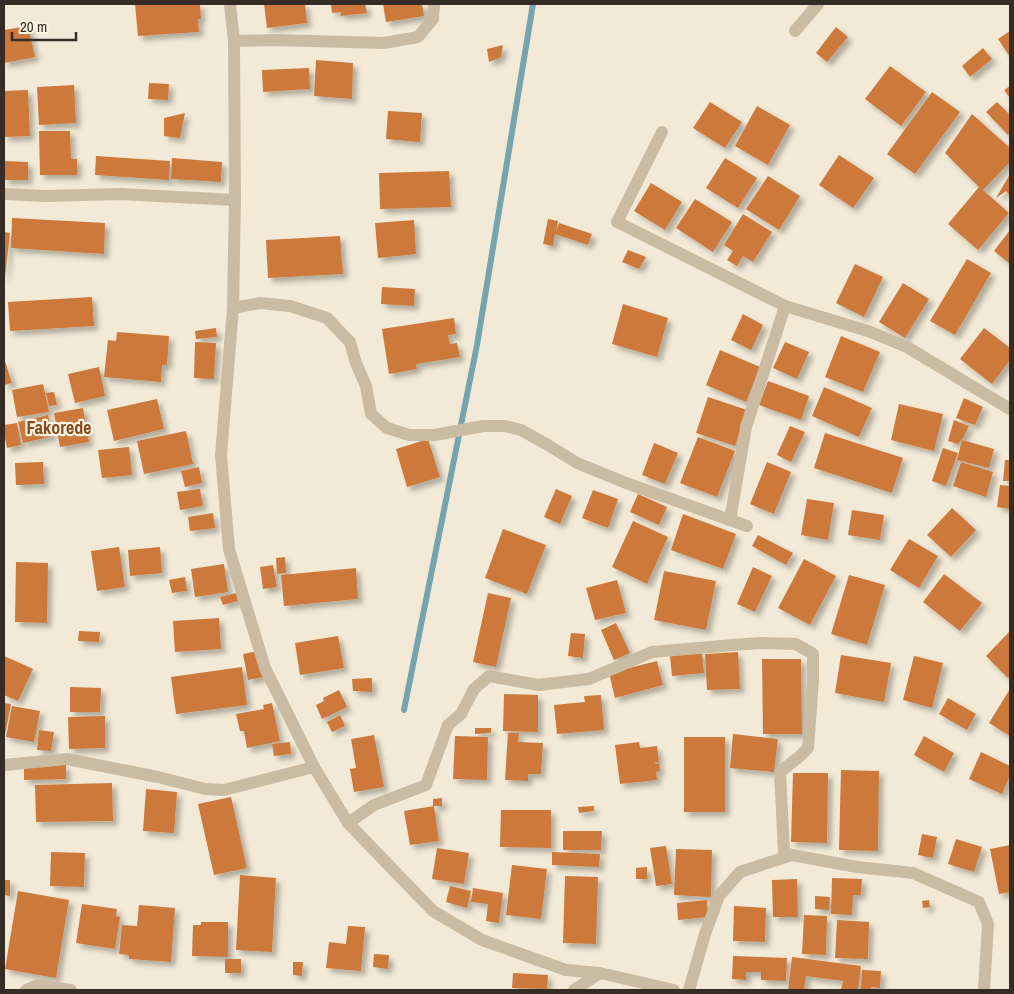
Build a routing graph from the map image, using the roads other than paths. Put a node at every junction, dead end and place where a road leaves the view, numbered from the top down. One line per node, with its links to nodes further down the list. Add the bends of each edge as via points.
1 (230, 4): 5 (street)
2 (434, 4): 5 (street, via 433,19 418,37 384,43)
3 (818, 4): 4 (street)
4 (795, 31)
5 (234, 41): 8 (street)
6 (662, 132): 9 (street, via 617,222)
7 (4, 194): 8 (street, via 120,194)
8 (235, 200): 10 (street)
9 (785, 306): 11 (street, via 868,331 907,348); 12 (street, via 746,427)
10 (233, 308): 12 (street, via 260,304 290,306 327,318 350,342 366,386 371,414 387,428 409,435 435,435 483,426 521,430 577,463); 15 (street, via 221,455 230,549 265,668)
11 (1010, 409)
12 (730, 520): 13 (street)
13 (747, 526)
14 (4, 766): 15 (street, via 67,759 205,789 224,790)
15 (314, 767): 16 (street)
16 (348, 823): 17 (street, via 374,805 426,785 448,725 461,714 474,689 488,676 538,685 589,678 652,652 754,643 796,644 813,654 808,748 780,772 784,852); 18 (street, via 433,911 482,940 566,970)
17 (792, 855): 23 (street, via 740,872 719,896); 24 (street, via 913,873 979,902 988,924)
18 (600, 973): 21 (street); 22 (street)
19 (26, 990): 20 (street, via 38,985)
20 (71, 990)
21 (574, 990)
22 (674, 990)
23 (690, 990)
24 (984, 990)

